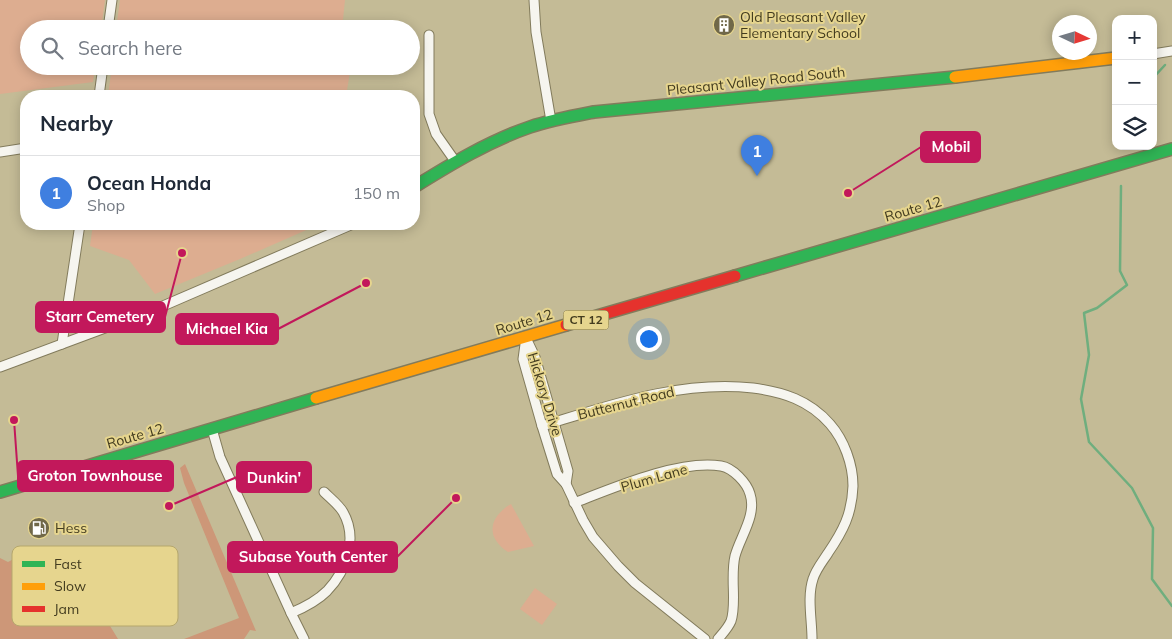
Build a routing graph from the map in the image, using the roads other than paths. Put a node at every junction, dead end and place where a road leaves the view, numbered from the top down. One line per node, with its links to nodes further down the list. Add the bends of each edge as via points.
1 (112, 0): 3 (street)
2 (534, 0): 10 (street)
3 (109, 20)
4 (429, 35): 14 (street, via 429,114 436,134)
5 (1172, 51): 6 (street)
6 (1157, 53)
7 (1112, 58): 10 (main road, Pleasant Valley Road South, via 915,82 594,112)
8 (102, 75): 9 (street)
9 (100, 90)
10 (551, 121): 14 (main road, Pleasant Valley Road South)
11 (20, 149): 13 (street)
12 (1172, 149): 18 (main road, Route 12 / CT 12)
13 (0, 152)
14 (455, 161): 15 (main road, Pleasant Valley Road South)
15 (420, 183)
16 (79, 230): 19 (street)
17 (339, 230): 19 (street)
18 (526, 338): 21 (street, Hickory Drive, via 535,357); 22 (street, Hickory Drive, via 523,359); 23 (main road, Route 12 / CT 12)
19 (62, 344): 20 (street)
20 (0, 367)
21 (554, 422): 22 (street, Butternut Road); 24 (street, Hickory Drive, via 568,471); 32 (street, Butternut Road, via 638,397 707,386 787,394 824,416 847,453 853,485 842,532 813,578 810,594)
22 (542, 426): 24 (street, Hickory Drive, via 557,474)
23 (212, 429): 25 (main road, Route 12 / CT 12); 28 (street, via 220,456)
24 (566, 484): 27 (street, Hickory Drive)
25 (0, 492)
26 (324, 492): 28 (street, via 343,511 350,532 346,562 326,592)
27 (574, 503): 30 (street, Hickory Drive, via 593,537 618,566); 31 (street, Plum Lane, via 657,474 689,467 723,466 735,473 751,494 752,506 733,566 731,620)
28 (291, 614): 29 (street)
29 (304, 639)
30 (705, 639)
31 (718, 639)
32 (812, 639)

